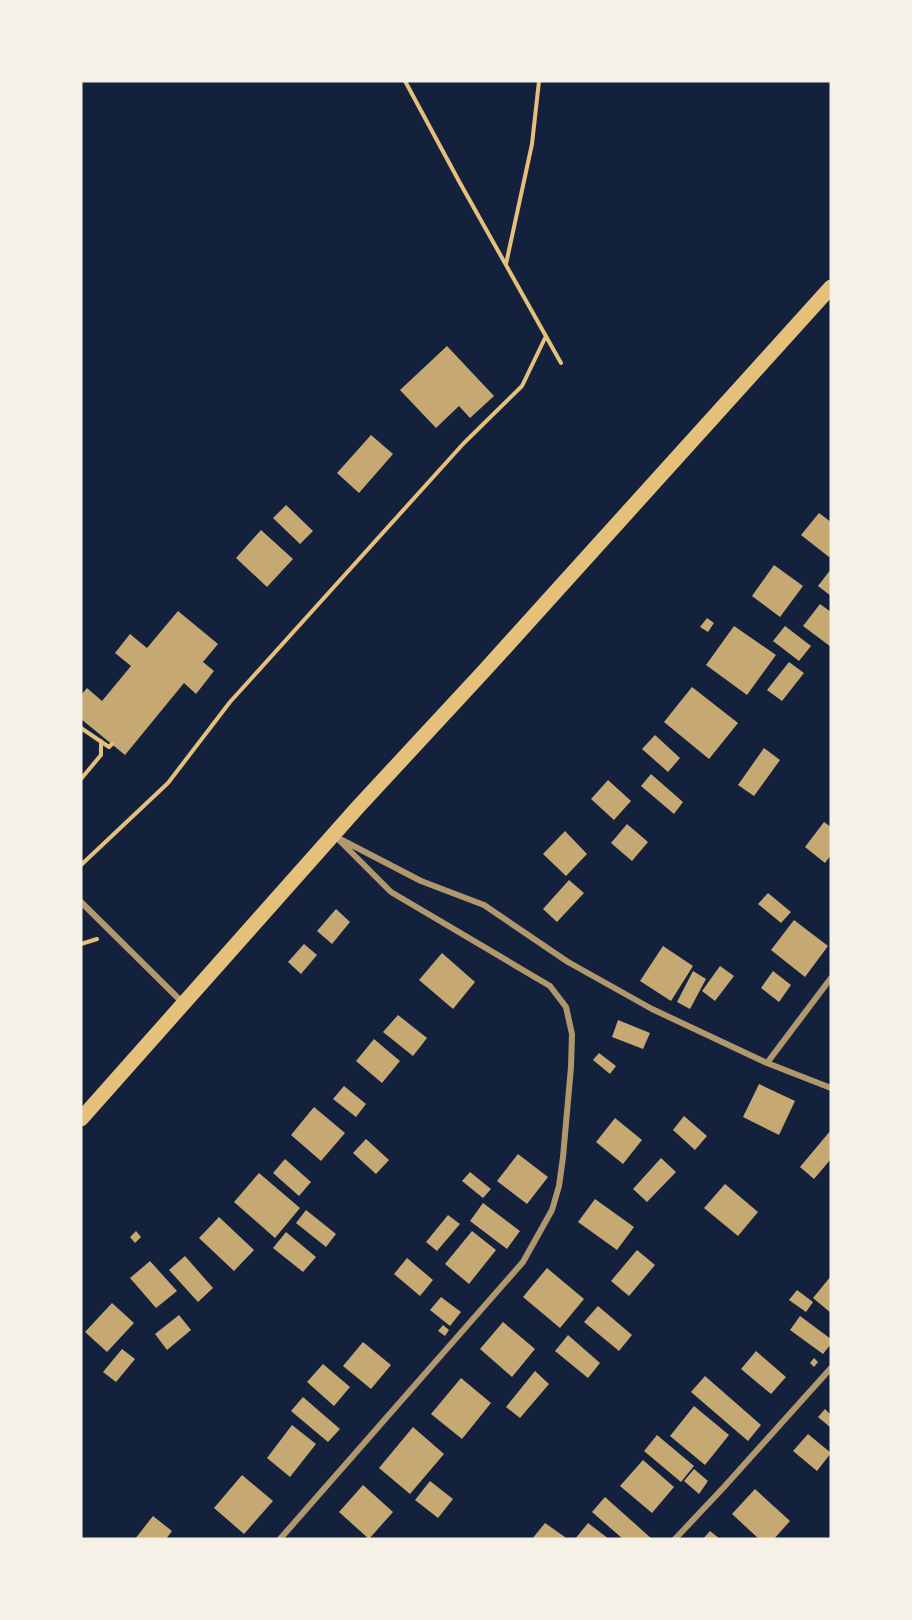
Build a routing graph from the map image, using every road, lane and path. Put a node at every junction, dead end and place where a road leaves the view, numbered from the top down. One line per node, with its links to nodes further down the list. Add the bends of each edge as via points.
1 (405, 81): 3 (path)
2 (539, 81): 3 (path, via 532,144)
3 (506, 265): 5 (path)
4 (831, 287): 11 (main road)
5 (546, 336): 6 (path); 12 (path, via 522,386 463,444 238,693 168,783)
6 (561, 363)
7 (81, 728): 8 (path)
8 (101, 741): 9 (path, via 109,747); 10 (path, via 101,755)
9 (112, 744)
10 (81, 779)
11 (333, 835): 15 (main road); 16 (street, via 422,881 484,905 568,962 652,1010); 20 (street, via 391,892 550,986 566,1007 572,1034 571,1077 559,1185 552,1210 523,1262)
12 (81, 865)
13 (81, 902): 15 (street)
14 (831, 978): 16 (street)
15 (184, 1004): 18 (main road)
16 (767, 1063): 17 (street)
17 (831, 1088)
18 (81, 1119)
19 (831, 1368): 21 (street)
20 (280, 1539)
21 (675, 1539)

